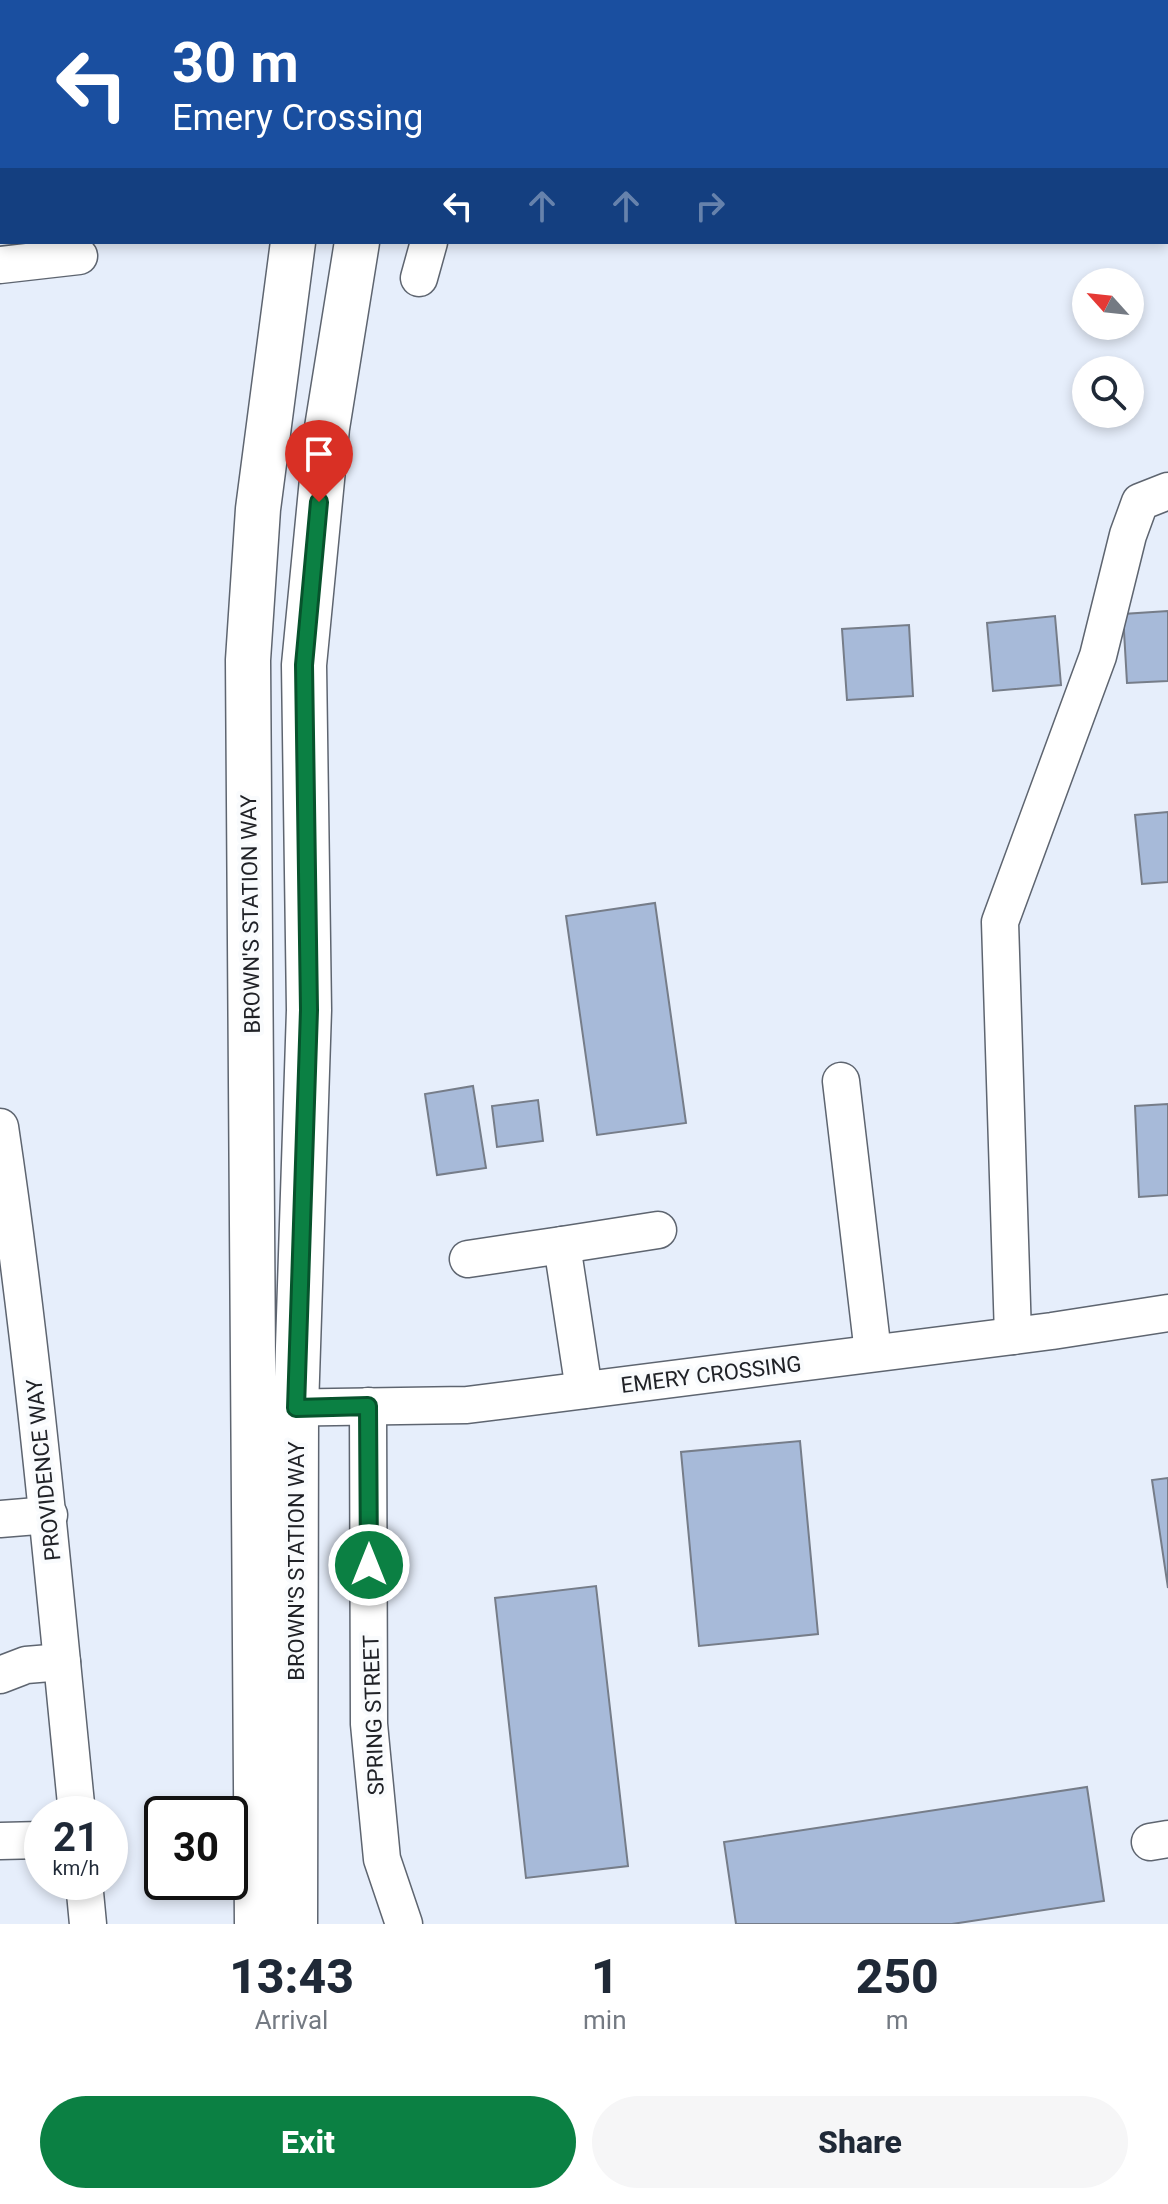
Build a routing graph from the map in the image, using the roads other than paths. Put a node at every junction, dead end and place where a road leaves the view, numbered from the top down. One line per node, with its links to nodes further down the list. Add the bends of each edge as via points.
1 (293, 244): 18 (main road, BROWN'S STATION WAY, via 258,509 248,660)
2 (357, 244): 19 (main road, BROWN'S STATION WAY, via 327,428 304,665 309,1010)
3 (428, 244): 6 (street)
4 (79, 256): 5 (street)
5 (0, 265)
6 (419, 278)
7 (1168, 491): 14 (street, via 1140,502 1098,656 1000,922)
8 (841, 1081): 15 (street)
9 (0, 1127): 20 (street, PROVIDENCE WAY)
10 (658, 1230): 11 (street)
11 (562, 1245): 12 (street); 16 (street)
12 (468, 1259)
13 (1168, 1313): 14 (street, EMERY CROSSING)
14 (1013, 1336): 15 (street, EMERY CROSSING)
15 (873, 1353): 16 (street, EMERY CROSSING)
16 (584, 1390): 17 (street, EMERY CROSSING, via 467,1405)
17 (368, 1406): 19 (street, EMERY CROSSING); 31 (street, SPRING STREET, via 369,1724 382,1859)
18 (252, 1407): 19 (street, EMERY CROSSING); 29 (main road, BROWN'S STATION WAY)
19 (296, 1408): 30 (main road, BROWN'S STATION WAY)
20 (49, 1515): 21 (street); 22 (street, PROVIDENCE WAY)
21 (0, 1519)
22 (62, 1662): 23 (street, via 26,1665); 24 (street, PROVIDENCE WAY)
23 (0, 1675)
24 (75, 1796)
25 (24, 1840): 26 (street)
26 (0, 1841)
27 (86, 1900): 28 (street)
28 (88, 1924)
29 (257, 1924)
30 (295, 1924)
31 (404, 1924)

